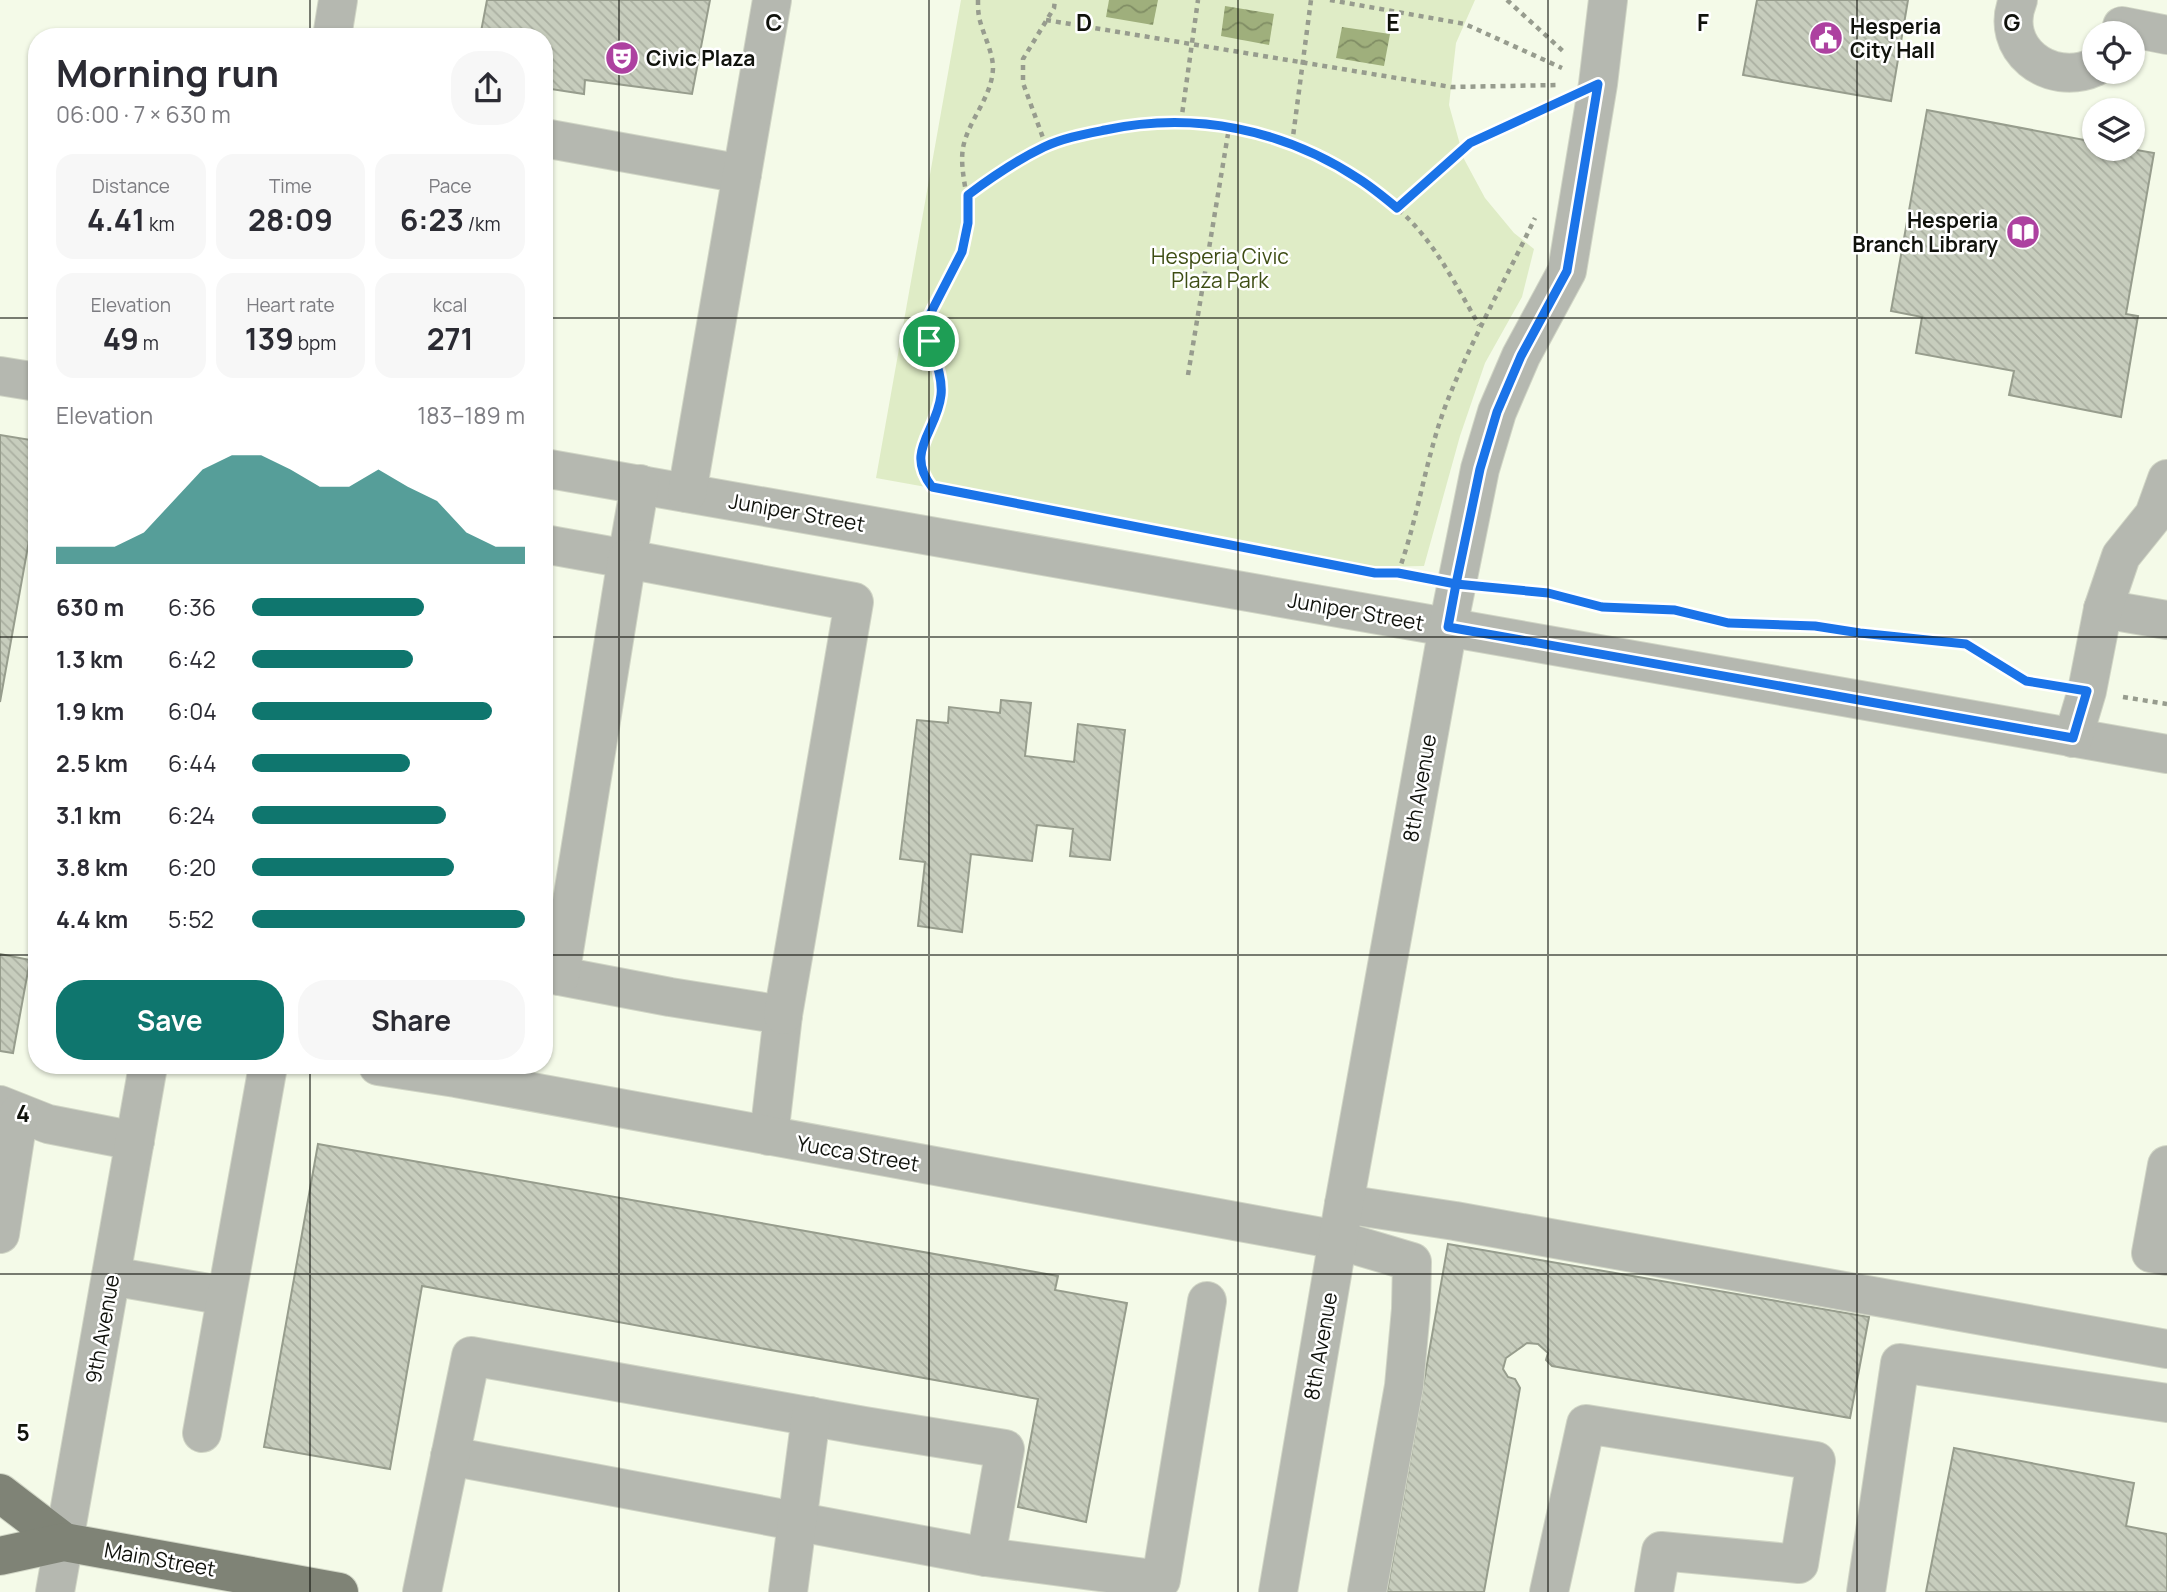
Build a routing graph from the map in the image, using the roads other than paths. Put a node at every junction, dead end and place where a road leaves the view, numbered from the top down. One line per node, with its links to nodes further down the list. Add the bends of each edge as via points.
1 (338, 0): 6 (street)
2 (772, 0): 10 (street)
3 (1608, 0): 21 (street, 8th Avenue, via 1567,271 1497,412 1480,469)
4 (2018, 0): 8 (street, via 2014,26 2029,58 2045,69)
5 (2121, 20): 7 (street)
6 (333, 28)
7 (2167, 35)
8 (2082, 73)
9 (553, 140): 10 (street)
10 (742, 174): 16 (street)
11 (0, 376): 12 (street)
12 (28, 381)
13 (553, 470): 15 (street, Juniper Street)
14 (2167, 479): 19 (street, via 2154,515 2121,556)
15 (640, 484): 16 (street, Juniper Street); 18 (street)
16 (687, 493): 21 (street, Juniper Street)
17 (553, 546): 18 (street)
18 (627, 559): 24 (street); 26 (street, via 854,602)
19 (2103, 609): 20 (street); 22 (street)
20 (2167, 620)
21 (1448, 627): 22 (street, Juniper Street); 34 (street, 8th Avenue)
22 (2073, 738): 23 (street, Juniper Street)
23 (2167, 754)
24 (553, 969)
25 (553, 975): 26 (street)
26 (783, 1015): 31 (street)
27 (147, 1074): 32 (street, 9th Avenue)
28 (267, 1074): 38 (street)
29 (422, 1074): 31 (street, Yucca Street)
30 (10, 1109): 32 (street, via 48,1124); 35 (street)
31 (769, 1136): 34 (street, Yucca Street)
32 (135, 1140): 37 (street, 9th Avenue)
33 (2167, 1165): 36 (street, via 2151,1252)
34 (1341, 1222): 40 (street, via 1455,1221); 54 (street, 8th Avenue); 55 (street, via 1412,1262 1404,1386)
35 (0, 1234)
36 (2167, 1256)
37 (111, 1276): 38 (street); 47 (street, 9th Avenue)
38 (226, 1296): 43 (street)
39 (1207, 1301): 49 (street, via 1161,1580)
40 (2167, 1349)
41 (2167, 1403): 58 (street, via 1900,1363)
42 (811, 1416): 44 (street, via 471,1356); 46 (street); 49 (street, via 1005,1449)
43 (202, 1433)
44 (450, 1456): 46 (street); 52 (street)
45 (0, 1493): 47 (main road, Main Street)
46 (798, 1522): 49 (street); 53 (street)
47 (64, 1542): 48 (main road, Main Street); 50 (street, 9th Avenue); 51 (main road, Main Street)
48 (0, 1556)
49 (986, 1557)
50 (55, 1592)
51 (339, 1592)
52 (422, 1592)
53 (788, 1592)
54 (1278, 1592)
55 (1367, 1592)
56 (1549, 1592): 57 (street, via 1586,1424 1816,1461 1799,1564 1661,1551)
57 (1654, 1592)
58 (1866, 1592)

